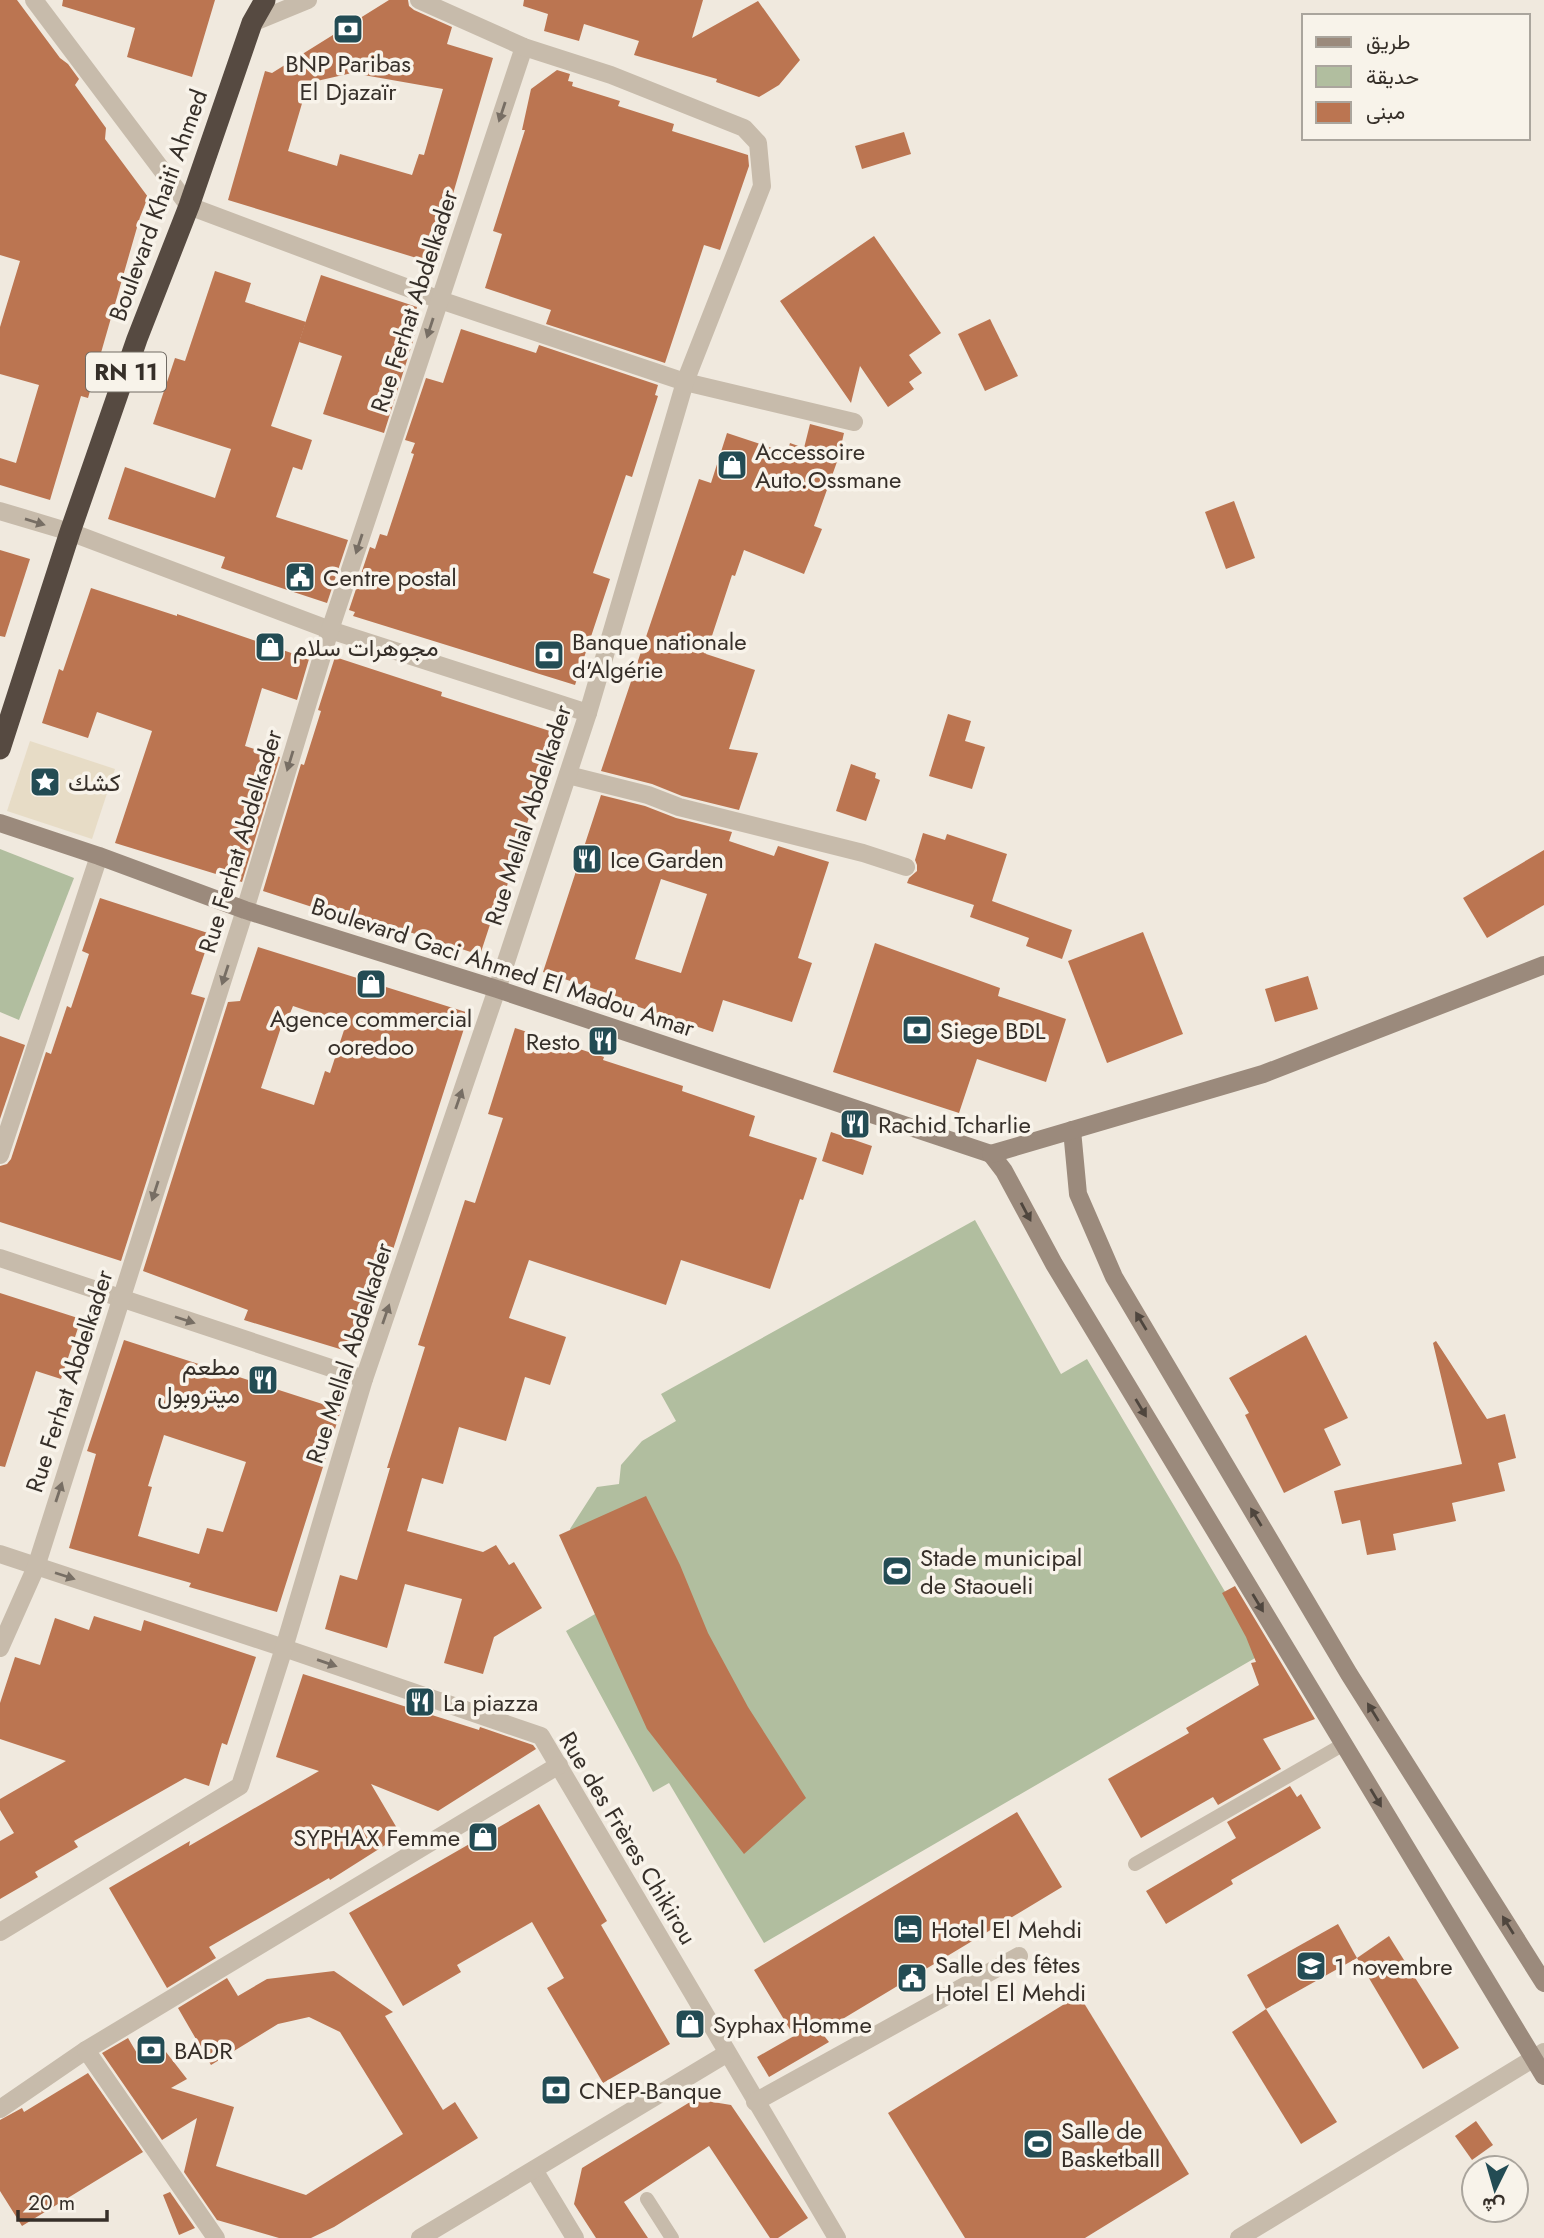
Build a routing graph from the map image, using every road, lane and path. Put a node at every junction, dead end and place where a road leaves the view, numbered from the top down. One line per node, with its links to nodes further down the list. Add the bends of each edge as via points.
1 (34, 0): 8 (street)
2 (258, 0): 6 (main road)
3 (265, 0): 6 (highway, Boulevard Khaiti Ahmed / RN 11)
4 (308, 0): 6 (street)
5 (419, 0): 7 (street, Rue Mellal Abdelkader)
6 (252, 23): 8 (highway, Boulevard Khaiti Ahmed / RN 11)
7 (524, 47): 9 (street, Rue Ferhat Abdelkader, one-way to 9); 10 (street, Rue Mellal Abdelkader, via 611,75 744,128 758,144 762,186)
8 (189, 206): 9 (street); 13 (highway, Boulevard Khaiti Ahmed / RN 11)
9 (440, 300): 10 (street); 14 (street, Rue Ferhat Abdelkader, one-way to 14)
10 (685, 382): 11 (street); 15 (street, Rue Mellal Abdelkader)
11 (854, 422)
12 (0, 511): 13 (street, one-way to 13)
13 (70, 532): 14 (street); 16 (highway, Boulevard Khaiti Ahmed / RN 11)
14 (330, 630): 15 (street); 21 (street, Rue Ferhat Abdelkader, one-way to 21)
15 (588, 713): 17 (street, Rue Mellal Abdelkader)
16 (0, 749)
17 (568, 775): 20 (street); 23 (street, Rue Mellal Abdelkader)
18 (0, 823): 19 (main road, Boulevard Gaci Ahmed El Madou Amar)
19 (99, 856): 21 (main road, Boulevard Gaci Ahmed El Madou Amar); 26 (street)
20 (906, 867)
21 (245, 910): 23 (main road, Boulevard Gaci Ahmed El Madou Amar); 28 (street, Rue Ferhat Abdelkader, one-way to 28)
22 (1544, 965): 24 (main road, via 1263,1074)
23 (497, 989): 25 (main road, Boulevard Gaci Ahmed El Madou Amar); 29 (street, Rue Mellal Abdelkader, one-way to 23)
24 (1072, 1130): 25 (main road); 39 (main road, one-way to 24, via 1349,1674 1114,1277 1077,1194)
25 (991, 1154): 34 (main road, one-way to 34)
26 (0, 1155)
27 (0, 1258): 28 (street)
28 (120, 1299): 29 (street, one-way to 29); 31 (street, Rue Ferhat Abdelkader, one-way to 28)
29 (364, 1379): 33 (street, Rue Mellal Abdelkader)
30 (0, 1554): 31 (street, Rue des Frères Chikirou)
31 (36, 1567): 32 (street, Rue Ferhat Abdelkader); 33 (street, Rue des Frères Chikirou, one-way to 33)
32 (0, 1647)
33 (284, 1648): 35 (street, Rue des Frères Chikirou, one-way to 35, via 541,1736); 37 (street, Rue Mellal Abdelkader, via 240,1786)
34 (1343, 1744): 36 (lane); 42 (main road, one-way to 42)
35 (559, 1765): 40 (street); 41 (street, Rue des Frères Chikirou)
36 (1135, 1864)
37 (0, 1932)
38 (1018, 1956): 44 (street)
39 (1544, 1983)
40 (86, 2050): 45 (street); 49 (street)
41 (726, 2054): 44 (street, Rue des Frères Chikirou); 46 (street)
42 (1538, 2056): 43 (main road); 53 (street)
43 (1544, 2076)
44 (755, 2102): 48 (street, Rue des Frères Chikirou)
45 (0, 2109)
46 (534, 2170): 50 (street); 51 (street)
47 (647, 2199): 52 (lane)
48 (832, 2236)
49 (216, 2238)
50 (419, 2238)
51 (575, 2238)
52 (672, 2238)
53 (1239, 2238)

